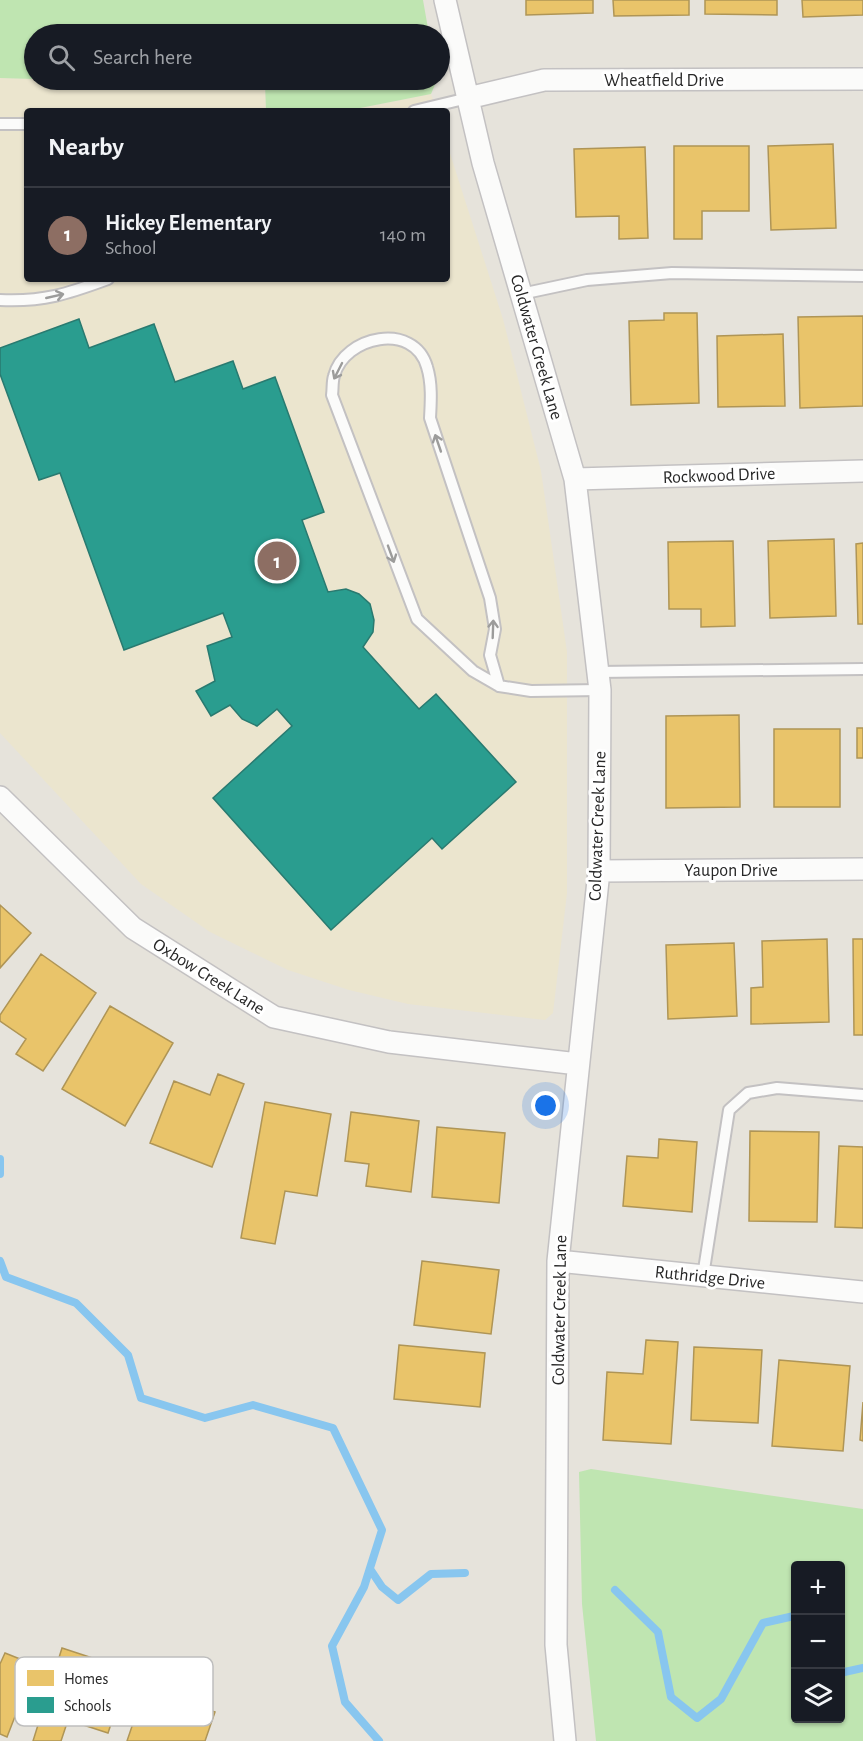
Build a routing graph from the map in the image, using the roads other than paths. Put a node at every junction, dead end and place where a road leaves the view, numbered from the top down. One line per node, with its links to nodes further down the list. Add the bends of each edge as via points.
1 (445, 0): 3 (street, Coldwater Creek Lane)
2 (863, 79): 3 (street, Wheatfield Drive, via 544,80)
3 (468, 98): 4 (lane); 9 (street, Coldwater Creek Lane)
4 (426, 108)
5 (0, 124): 6 (lane)
6 (24, 124)
7 (863, 276): 9 (lane, via 672,273 587,280)
8 (99, 282): 10 (lane, one-way to 8, via 34,301)
9 (521, 294): 12 (street, Coldwater Creek Lane)
10 (0, 300)
11 (863, 471): 12 (street, Rockwood Drive)
12 (575, 479): 14 (street, Coldwater Creek Lane)
13 (863, 669): 14 (lane)
14 (599, 681): 15 (lane, via 531,691); 18 (street, Coldwater Creek Lane)
15 (499, 686): 15 (lane, one-way to 15, via 490,656 495,628 490,598 430,418 427,364 412,344 393,338 366,341 347,355 334,375 333,395 405,593 417,620 473,671)
16 (0, 797): 19 (street, Oxbow Creek Lane, via 133,928 274,1017 389,1042)
17 (863, 869): 18 (street, Yaupon Drive)
18 (599, 871): 19 (street, Coldwater Creek Lane)
19 (578, 1064): 21 (street, Coldwater Creek Lane)
20 (863, 1095): 22 (lane, via 777,1088 748,1092 729,1110)
21 (558, 1261): 22 (street, Ruthridge Drive); 24 (street, Coldwater Creek Lane, via 555,1645)
22 (703, 1276): 23 (street, Ruthridge Drive)
23 (863, 1292)
24 (565, 1741)

